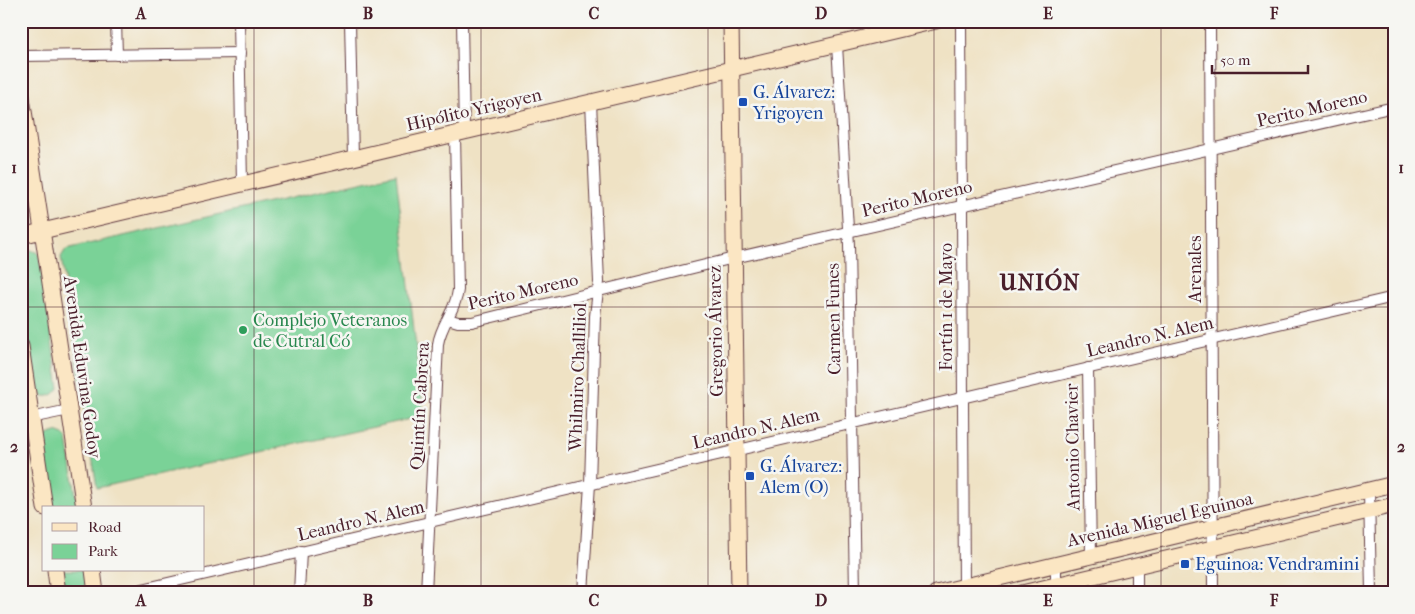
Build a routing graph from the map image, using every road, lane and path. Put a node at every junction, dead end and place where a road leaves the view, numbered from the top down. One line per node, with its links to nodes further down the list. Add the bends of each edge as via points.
1 (116, 21): 11 (street)
2 (239, 21): 10 (street)
3 (350, 21): 19 (street)
4 (462, 21): 17 (street, Quintín Cabrera)
5 (731, 21): 13 (main road, Gregorio Álvarez)
6 (936, 21): 9 (main road, Hipólito Yrigoyen)
7 (961, 21): 21 (street, Fortín 1 de Mayo)
8 (1210, 21): 18 (street, Arenales)
9 (837, 44): 13 (main road, Hipólito Yrigoyen); 23 (street, Carmen Funes)
10 (240, 53): 11 (street); 20 (street)
11 (117, 55): 12 (street)
12 (21, 56)
13 (732, 69): 15 (main road, Hipólito Yrigoyen); 25 (main road, Gregorio Álvarez)
14 (21, 91): 22 (main road, Avenida Eduvina Godoy)
15 (591, 102): 17 (main road, Hipólito Yrigoyen); 26 (street, Whilmiro Challiliol)
16 (1394, 107): 18 (street, Perito Moreno)
17 (459, 133): 19 (main road, Hipólito Yrigoyen); 28 (street, Quintín Cabrera, via 458,290)
18 (1211, 148): 21 (street, Perito Moreno); 29 (street, Arenales)
19 (353, 158): 20 (main road, Hipólito Yrigoyen)
20 (242, 184): 22 (main road, Hipólito Yrigoyen)
21 (962, 205): 23 (street, Perito Moreno); 32 (street, Fortín 1 de Mayo)
22 (42, 231): 24 (main road, Hipólito Yrigoyen); 33 (main road, Avenida Eduvina Godoy)
23 (848, 232): 25 (street, Perito Moreno); 35 (street, Carmen Funes)
24 (21, 236)
25 (734, 258): 26 (street, Perito Moreno); 36 (main road, Gregorio Álvarez)
26 (598, 291): 28 (street, Perito Moreno, via 472,322); 37 (street, Whilmiro Challiliol)
27 (1394, 298): 29 (street, Leandro N. Alem)
28 (448, 319): 44 (street, Quintín Cabrera, via 438,344)
29 (1212, 339): 31 (street, Leandro N. Alem); 45 (street, Arenales)
30 (21, 346): 34 (main road)
31 (1088, 368): 32 (street, Leandro N. Alem); 48 (street, Antonio Chavier)
32 (963, 397): 35 (street, Leandro N. Alem); 53 (street, Fortín 1 de Mayo)
33 (69, 410): 34 (street); 42 (main road, Avenida Eduvina Godoy)
34 (27, 419): 41 (main road)
35 (852, 423): 36 (street, Leandro N. Alem); 62 (street, Carmen Funes)
36 (737, 450): 37 (street, Leandro N. Alem); 61 (main road, Gregorio Álvarez)
37 (590, 484): 44 (street, Leandro N. Alem); 60 (street, Whilmiro Challiliol)
38 (1394, 484): 39 (main road, Avenida Miguel Eguinoa)
39 (1369, 490): 43 (street); 45 (main road, Avenida Miguel Eguinoa)
40 (1394, 504): 43 (main road)
41 (46, 506)
42 (84, 506)
43 (1369, 510): 46 (main road); 67 (street)
44 (430, 521): 47 (street, Leandro N. Alem); 59 (street, Quintín Cabrera)
45 (1213, 527): 46 (street, Arenales); 48 (main road, Avenida Miguel Eguinoa)
46 (1213, 548): 50 (main road); 66 (street, Arenales)
47 (301, 552): 57 (street, Leandro N. Alem); 58 (street)
48 (1091, 556): 49 (main road, Avenida Miguel Eguinoa)
49 (1056, 564): 53 (main road, Avenida Miguel Eguinoa); 54 (street)
50 (1137, 565): 54 (main road); 65 (street)
51 (55, 572): 55 (main road)
52 (93, 572): 56 (main road)
53 (964, 589): 63 (main road, Avenida Miguel Eguinoa)
54 (1056, 589): 64 (main road)
55 (58, 593)
56 (96, 593)
57 (125, 593)
58 (299, 593)
59 (426, 593)
60 (583, 593)
61 (739, 593)
62 (855, 593)
63 (936, 593)
64 (1022, 593)
65 (1137, 593)
66 (1213, 593)
67 (1371, 593)

